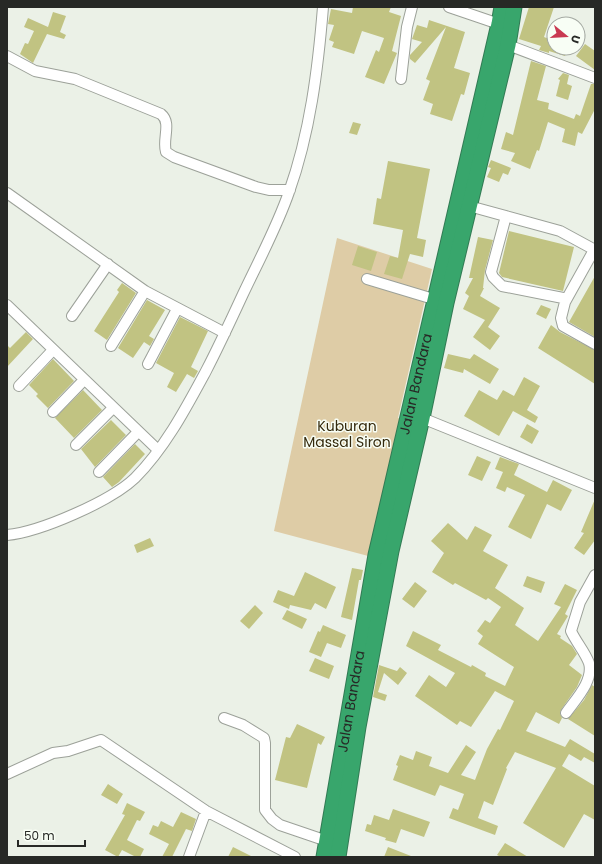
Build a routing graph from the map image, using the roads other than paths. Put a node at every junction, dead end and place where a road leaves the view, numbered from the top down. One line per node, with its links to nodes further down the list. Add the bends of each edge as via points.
1 (323, 7): 11 (street, via 309,114)
2 (412, 7): 10 (street)
3 (449, 7): 6 (street)
4 (502, 7): 6 (highway, Jalan Bandara)
5 (514, 7): 7 (highway, Jalan Bandara)
6 (499, 24): 19 (highway, Jalan Bandara)
7 (508, 45): 9 (street); 13 (highway, Jalan Bandara)
8 (7, 56): 11 (street, via 34,71 75,79 165,117 167,122 164,144 166,152 174,157 256,187)
9 (595, 78)
10 (401, 79)
11 (290, 190): 24 (street, via 272,236)
12 (7, 193): 16 (street)
13 (469, 206): 14 (street); 19 (highway, Jalan Bandara)
14 (506, 216): 15 (street, via 560,232); 20 (street, via 491,272 493,277 502,286 563,298)
15 (595, 250): 20 (street)
16 (108, 264): 18 (street); 23 (street)
17 (367, 279): 19 (street)
18 (145, 291): 22 (street); 26 (street)
19 (440, 301): 33 (highway, Jalan Bandara); 45 (highway, Jalan Bandara, via 376,554)
20 (565, 302): 25 (street, via 561,318 563,326)
21 (7, 305): 27 (street)
22 (177, 309): 24 (street); 28 (street)
23 (72, 316)
24 (225, 333): 36 (street, via 181,416)
25 (595, 344)
26 (111, 346)
27 (53, 350): 29 (street); 30 (street)
28 (148, 364)
29 (84, 380): 31 (street); 32 (street)
30 (19, 386)
31 (113, 408): 34 (street); 35 (street)
32 (53, 412)
33 (422, 418): 38 (street); 45 (highway, Jalan Bandara, via 391,551 358,727)
34 (138, 432): 36 (street); 37 (street)
35 (76, 445)
36 (158, 450): 39 (street, via 134,479 107,498 35,530)
37 (99, 472)
38 (595, 488)
39 (7, 535)
40 (595, 575): 41 (street, via 580,602 571,631 587,659 590,672 585,685)
41 (566, 713)
42 (224, 718): 46 (street, via 243,725 264,738 265,810 272,819 280,825)
43 (7, 774): 44 (street, via 54,753 101,740)
44 (206, 811): 47 (street); 48 (street)
45 (337, 821): 46 (highway, Jalan Bandara); 50 (highway, Jalan Bandara)
46 (327, 841): 49 (highway, Jalan Bandara)
47 (189, 857)
48 (295, 857)
49 (324, 857)
50 (338, 857)

